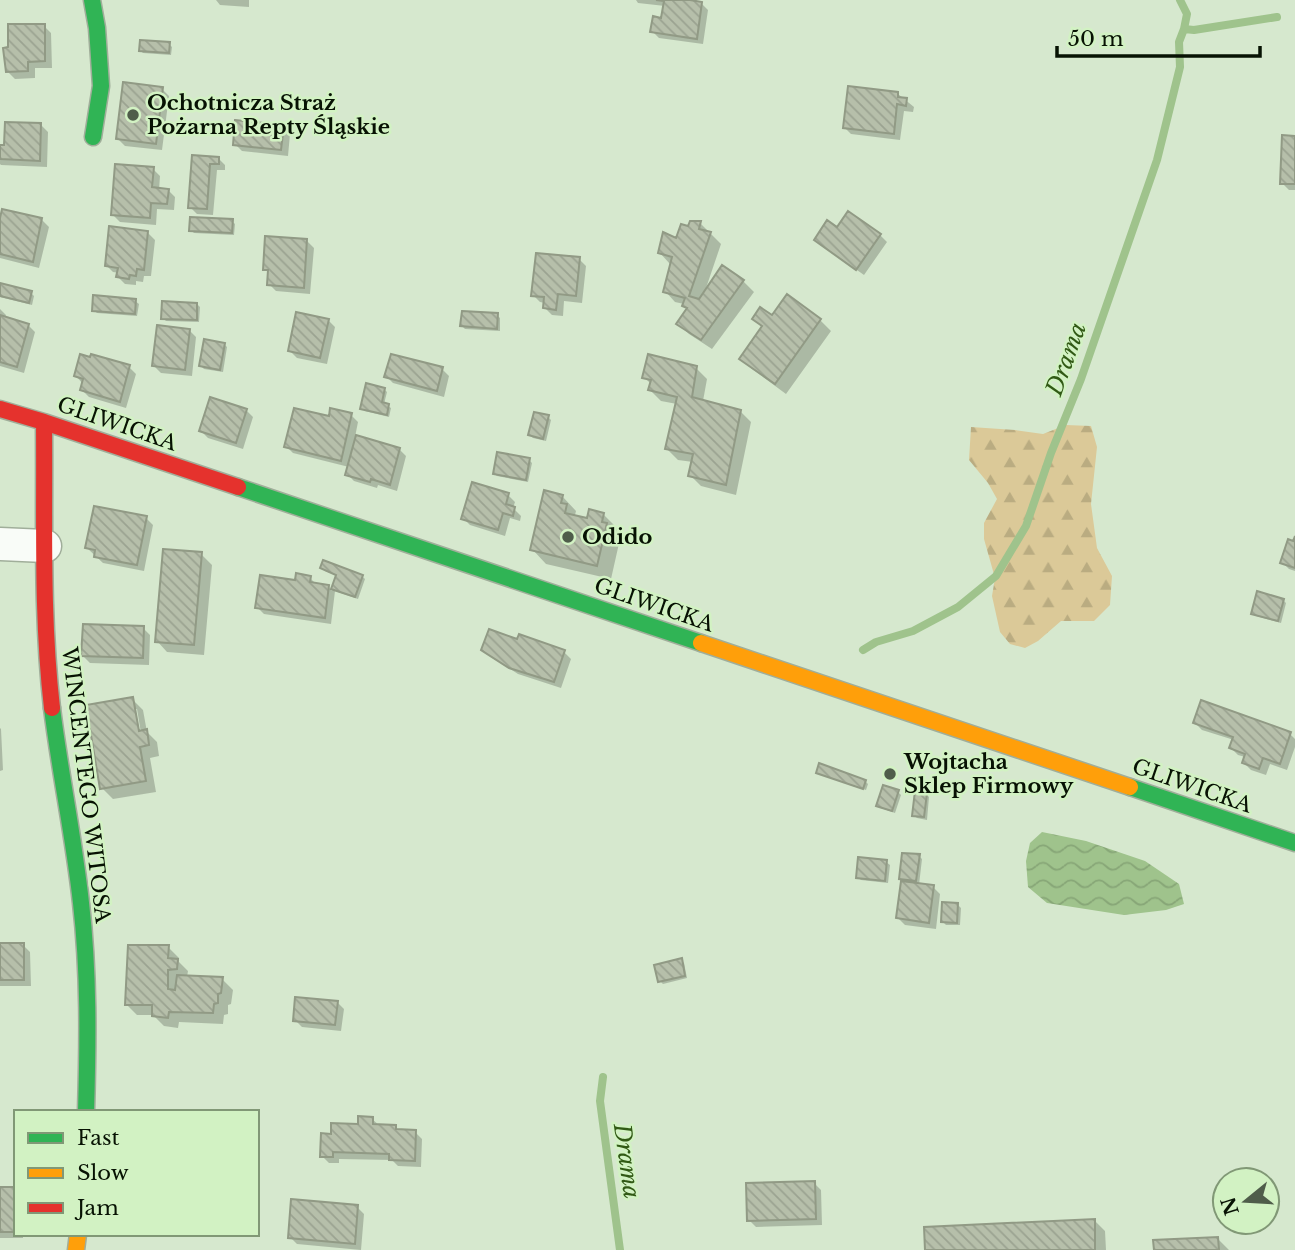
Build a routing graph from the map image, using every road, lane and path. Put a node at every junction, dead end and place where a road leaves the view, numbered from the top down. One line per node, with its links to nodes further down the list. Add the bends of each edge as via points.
1 (93, 0): 2 (main road, via 100,86)
2 (93, 136)
3 (0, 409): 4 (main road, GLIWICKA)
4 (44, 422): 6 (main road, WINCENTEGO WITOSA); 7 (main road, GLIWICKA)
5 (0, 544): 6 (street)
6 (45, 546): 8 (main road, WINCENTEGO WITOSA, via 52,711 81,905 87,984)
7 (1295, 843)
8 (86, 1110)

